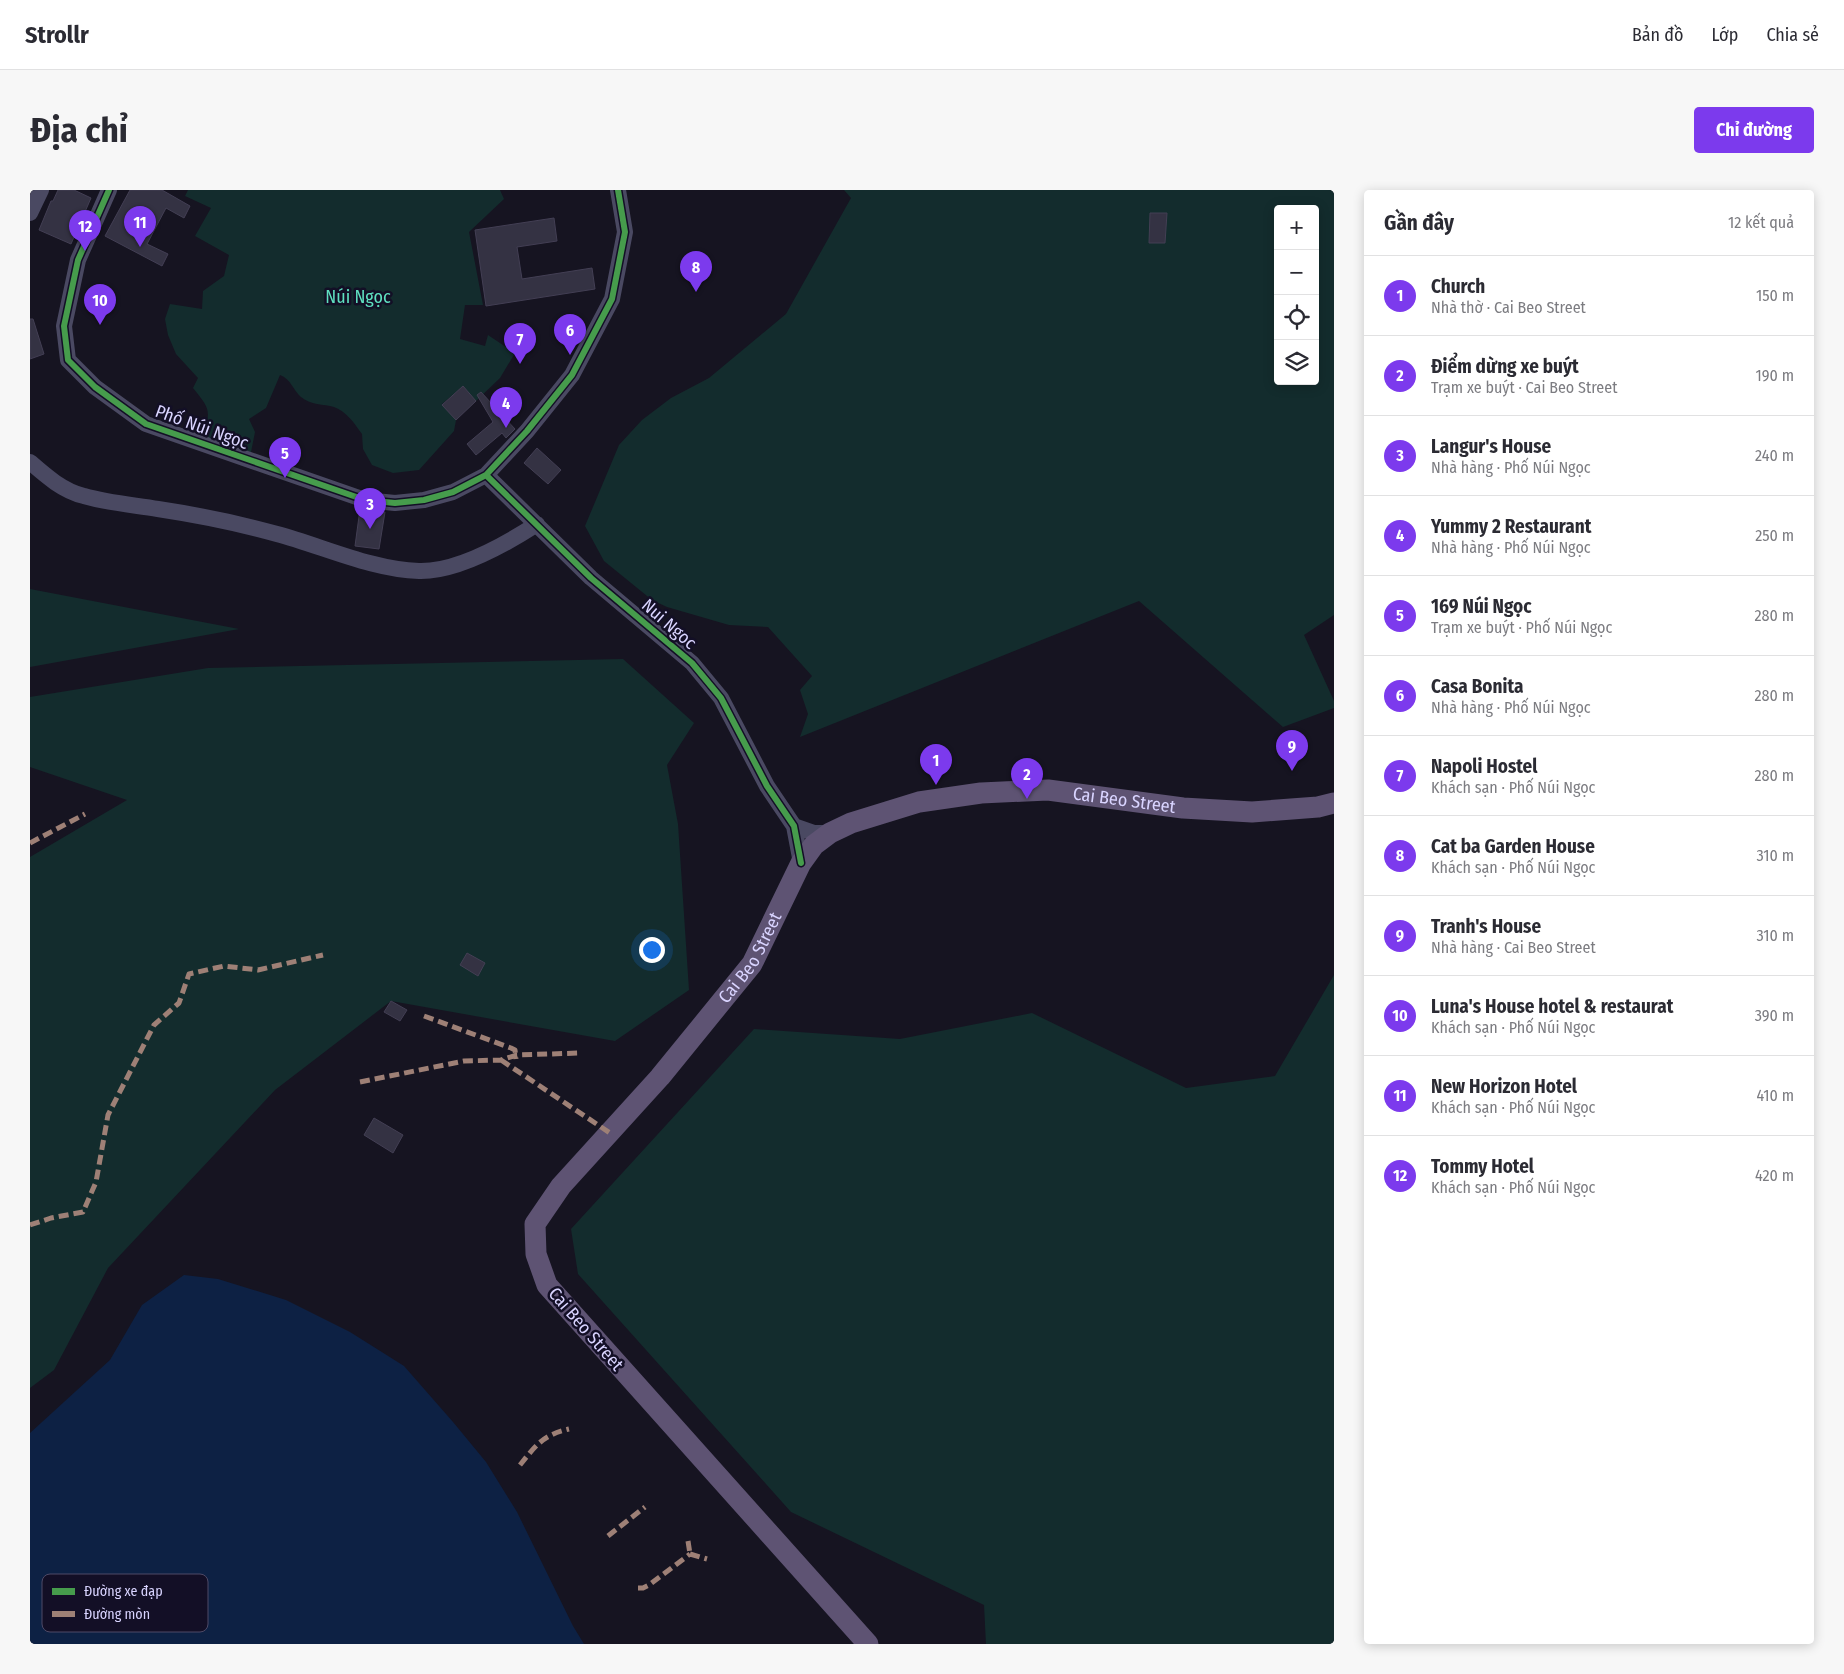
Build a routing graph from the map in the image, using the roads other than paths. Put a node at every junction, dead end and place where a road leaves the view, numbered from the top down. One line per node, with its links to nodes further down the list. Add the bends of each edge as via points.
1 (41, 190): 4 (street)
2 (109, 190): 6 (street, Phố Núi Ngọc, via 78,260 64,326 68,360 95,387 146,424 365,500 395,503 424,500 453,492)
3 (618, 190): 6 (street, Phố Núi Ngọc, via 625,232 612,300 572,375 527,431)
4 (30, 213)
5 (30, 462): 7 (street, via 66,489 83,496 175,511 276,534 388,568 448,569 513,540)
6 (486, 474): 7 (street, Nui Ngoc)
7 (537, 524): 9 (street, Nui Ngoc, via 592,578 692,663 721,698 767,786)
8 (1334, 804): 10 (main road, Cai Beo Street, via 1252,812 1183,808 1048,790 981,793 919,802 851,823)
9 (794, 826): 10 (street, via 814,833); 11 (street)
10 (830, 833): 11 (main road, Cai Beo Street, via 814,845)
11 (801, 863): 12 (main road, Cai Beo Street, via 752,964 660,1077 561,1186 535,1224 536,1254 547,1286)
12 (868, 1644)

